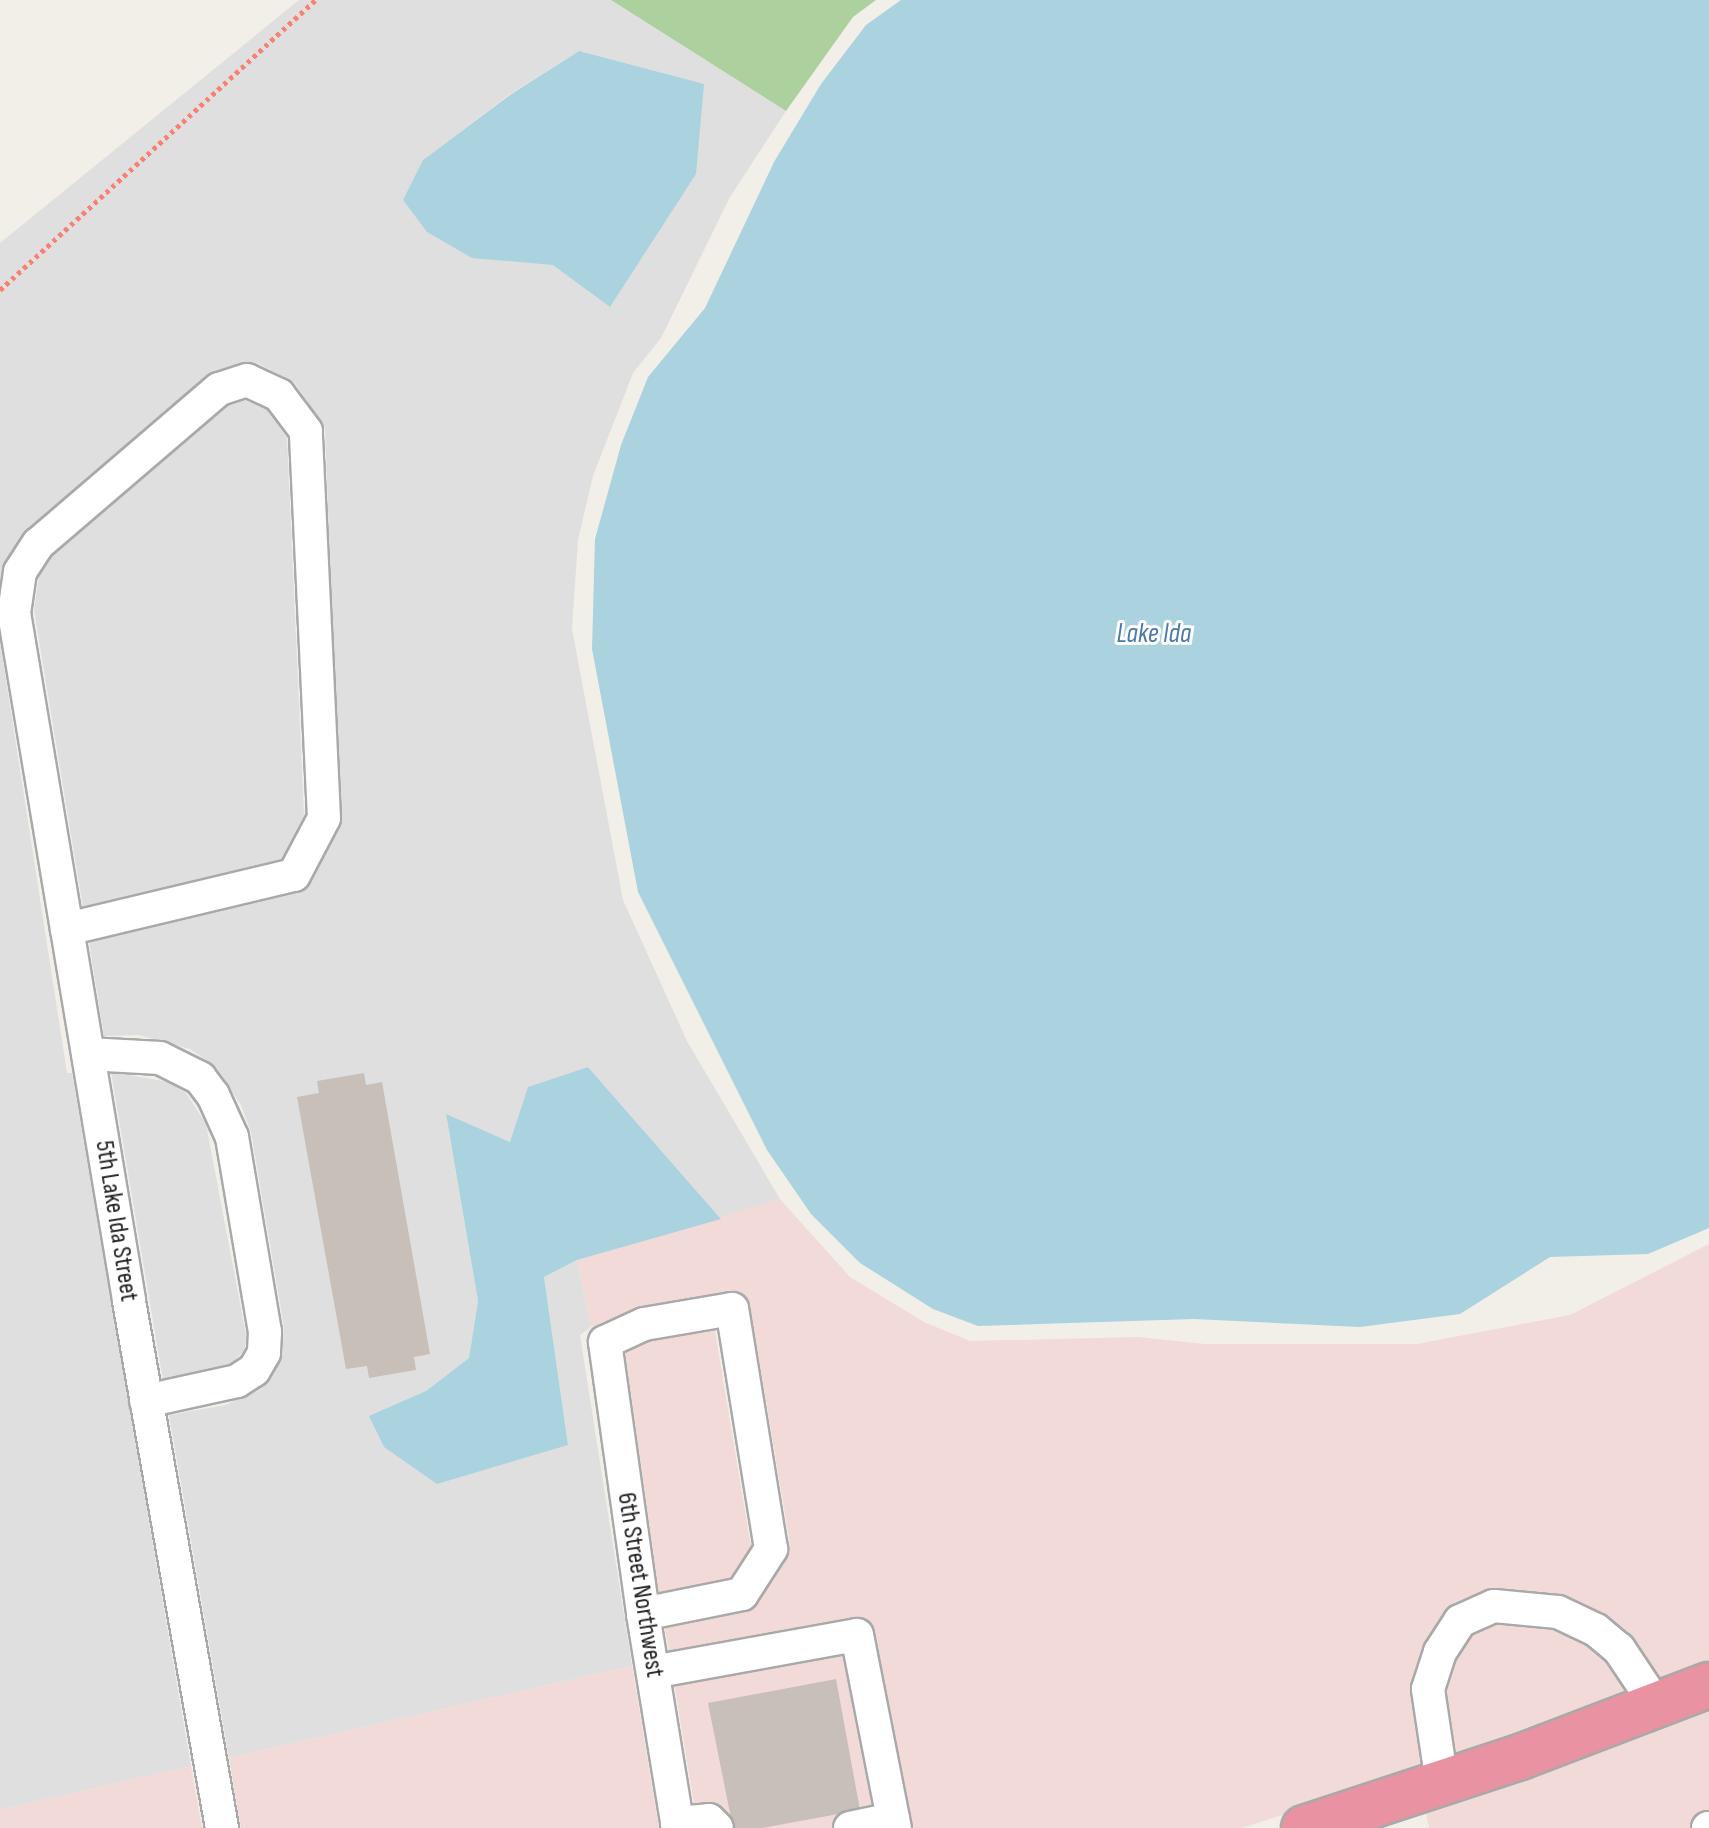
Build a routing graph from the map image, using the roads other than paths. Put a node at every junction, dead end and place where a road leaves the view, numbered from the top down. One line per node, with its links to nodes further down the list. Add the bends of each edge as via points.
1 (67, 929): 1 (street, 5th Lake Ida Street, via 14,613 20,572 38,544 219,389 247,380 279,395 306,431 324,818 294,875); 2 (street, 5th Lake Ida Street)
2 (88, 1054): 3 (street, 5th Lake Ida Street); 3 (street, via 160,1058 200,1078 213,1095 232,1137 265,1332 264,1353 254,1370 237,1381)
3 (146, 1401): 11 (street, 5th Lake Ida Street)
4 (643, 1614): 4 (street, 6th Street Northwest, via 742,1594 771,1549 732,1309 644,1324 605,1342); 5 (street, 6th Street Northwest)
5 (653, 1672): 9 (street, via 857,1635); 10 (street, 6th Street Northwest)
6 (1709, 1685): 7 (highway)
7 (1657, 1706): 8 (highway); 8 (street, via 1619,1649 1596,1630 1558,1612 1494,1606 1460,1621 1440,1652 1428,1689)
8 (1442, 1783): 14 (highway)
9 (894, 1824): 13 (street)
10 (678, 1826): 12 (street, via 709,1820)
11 (222, 1828)
12 (717, 1828)
13 (850, 1828)
14 (1304, 1828)

